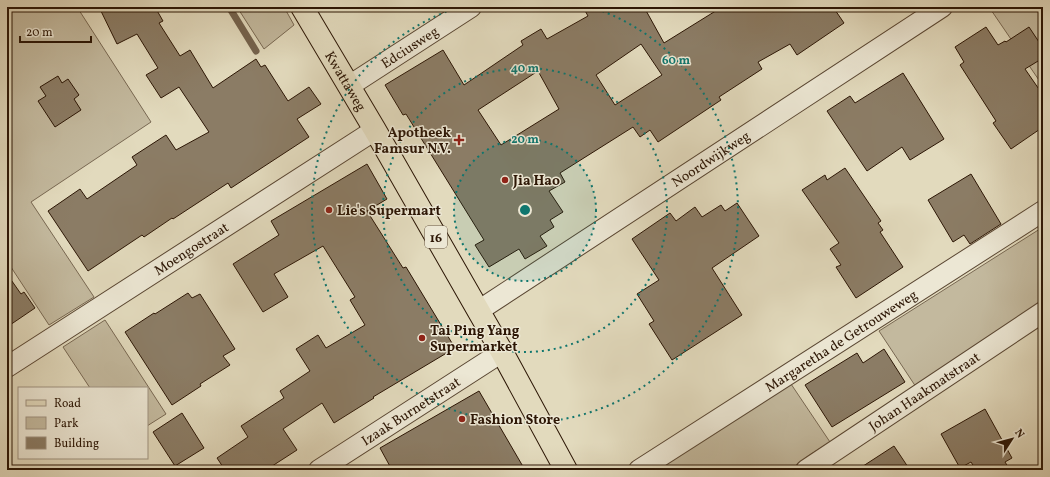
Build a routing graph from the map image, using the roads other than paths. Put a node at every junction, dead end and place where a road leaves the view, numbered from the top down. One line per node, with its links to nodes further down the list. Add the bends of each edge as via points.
1 (302, 7): 4 (main road, Kwattaweg / 16)
2 (471, 7): 4 (street, Edciusweg)
3 (942, 7): 7 (street, Noordwijkweg)
4 (349, 86): 5 (main road, Kwattaweg / 16)
5 (375, 130): 7 (main road, Kwattaweg / 16); 10 (street, Moengostraat)
6 (1043, 211): 13 (street, Margaretha de Getrouweweg)
7 (478, 311): 9 (main road, Kwattaweg / 16)
8 (1043, 312): 14 (street, Johan Haakmatstraat)
9 (502, 352): 11 (street, Izaak Burnetstraat); 12 (main road, Kwattaweg / 16)
10 (7, 367)
11 (319, 470)
12 (566, 470)
13 (639, 470)
14 (806, 470)

